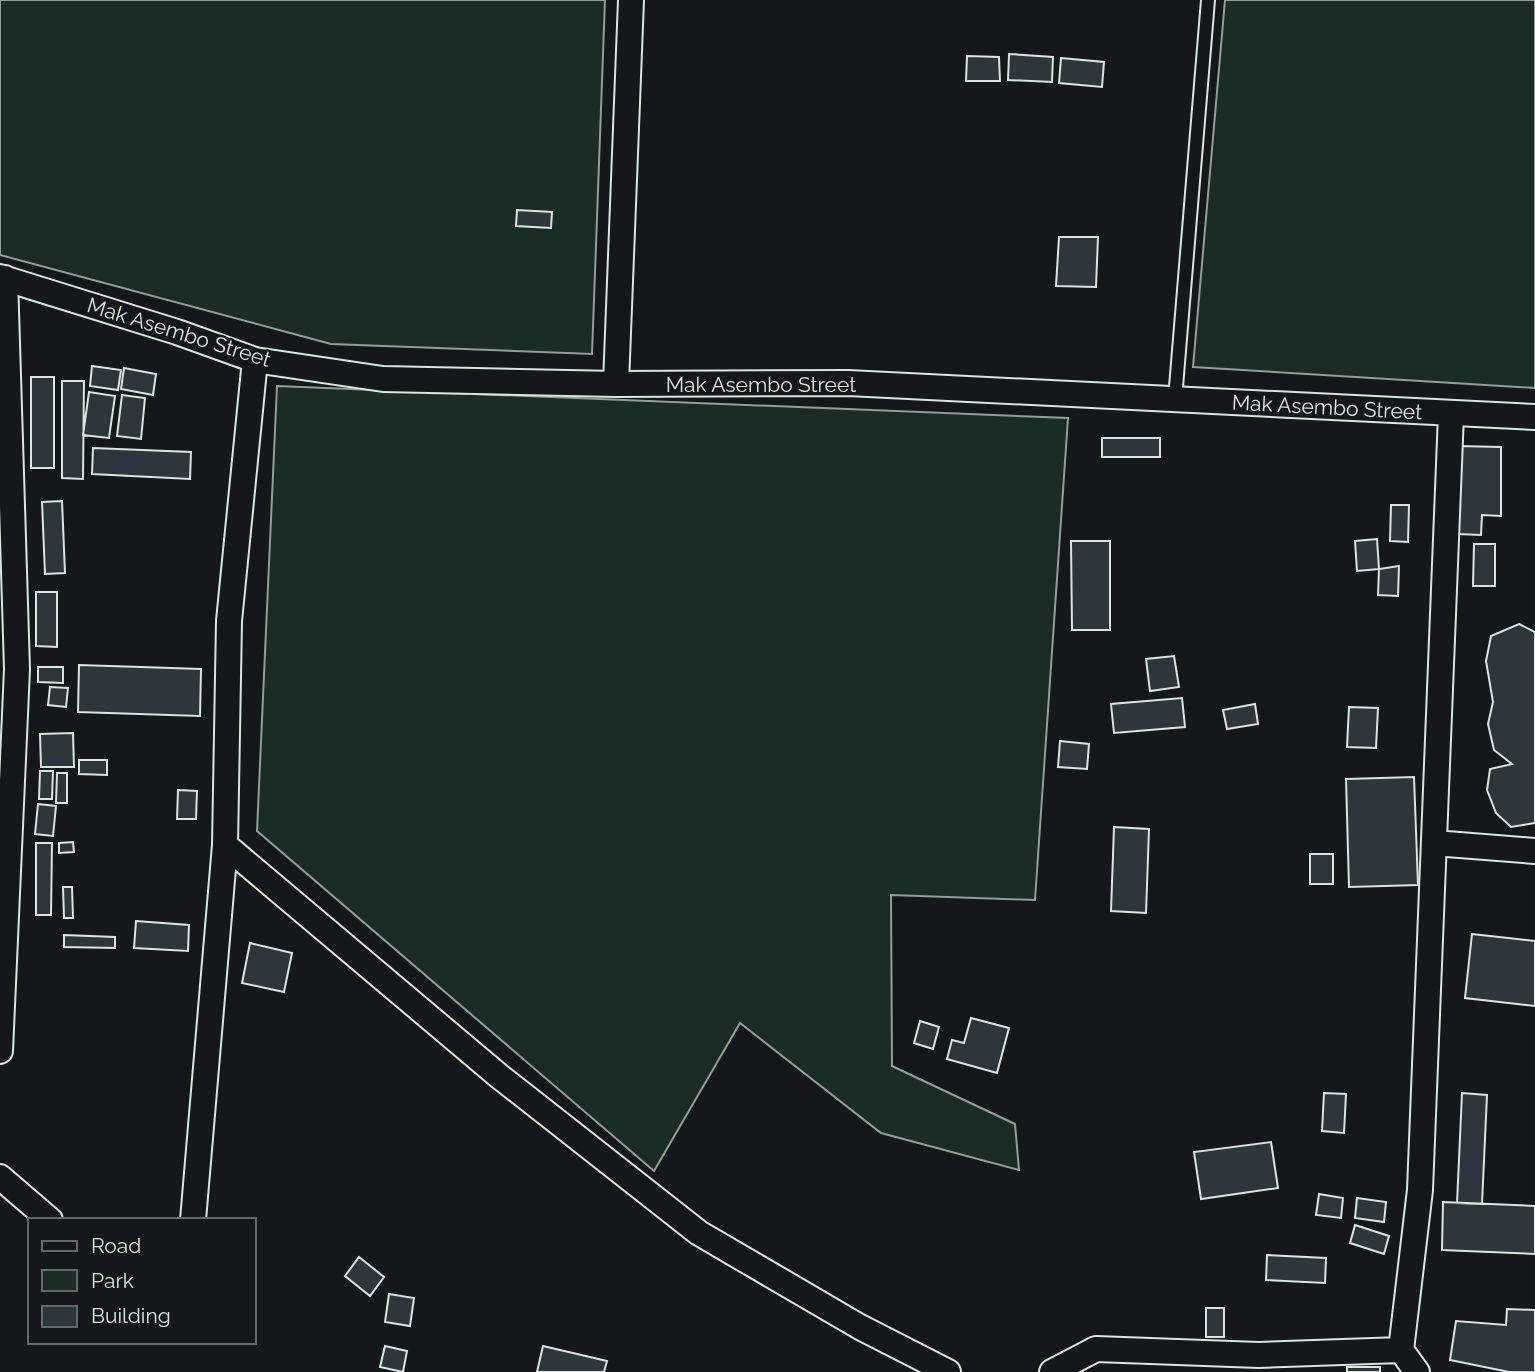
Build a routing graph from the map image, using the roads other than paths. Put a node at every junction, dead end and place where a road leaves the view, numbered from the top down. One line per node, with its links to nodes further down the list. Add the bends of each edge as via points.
1 (631, 0): 5 (street)
2 (1208, 0): 6 (lane)
3 (3, 278): 4 (street, Mak Asembo Street); 12 (street, via 17,669)
4 (255, 360): 5 (street, Mak Asembo Street, via 383,379); 10 (street, via 229,621)
5 (616, 384): 6 (street, Mak Asembo Street, via 848,383)
6 (1175, 399): 7 (street, Mak Asembo Street)
7 (1451, 414): 8 (street, Mak Asembo Street); 9 (street)
8 (1535, 416)
9 (1434, 843): 11 (street); 16 (street, via 1420,1190)
10 (225, 845): 15 (street); 17 (street, via 499,1076 699,1233)
11 (1535, 850)
12 (0, 1051)
13 (0, 1177): 14 (street)
14 (48, 1218)
15 (192, 1218)
16 (1401, 1350): 18 (street, via 1259,1355 1096,1349); 19 (street)
17 (948, 1372)
18 (1052, 1372)
19 (1417, 1372)

